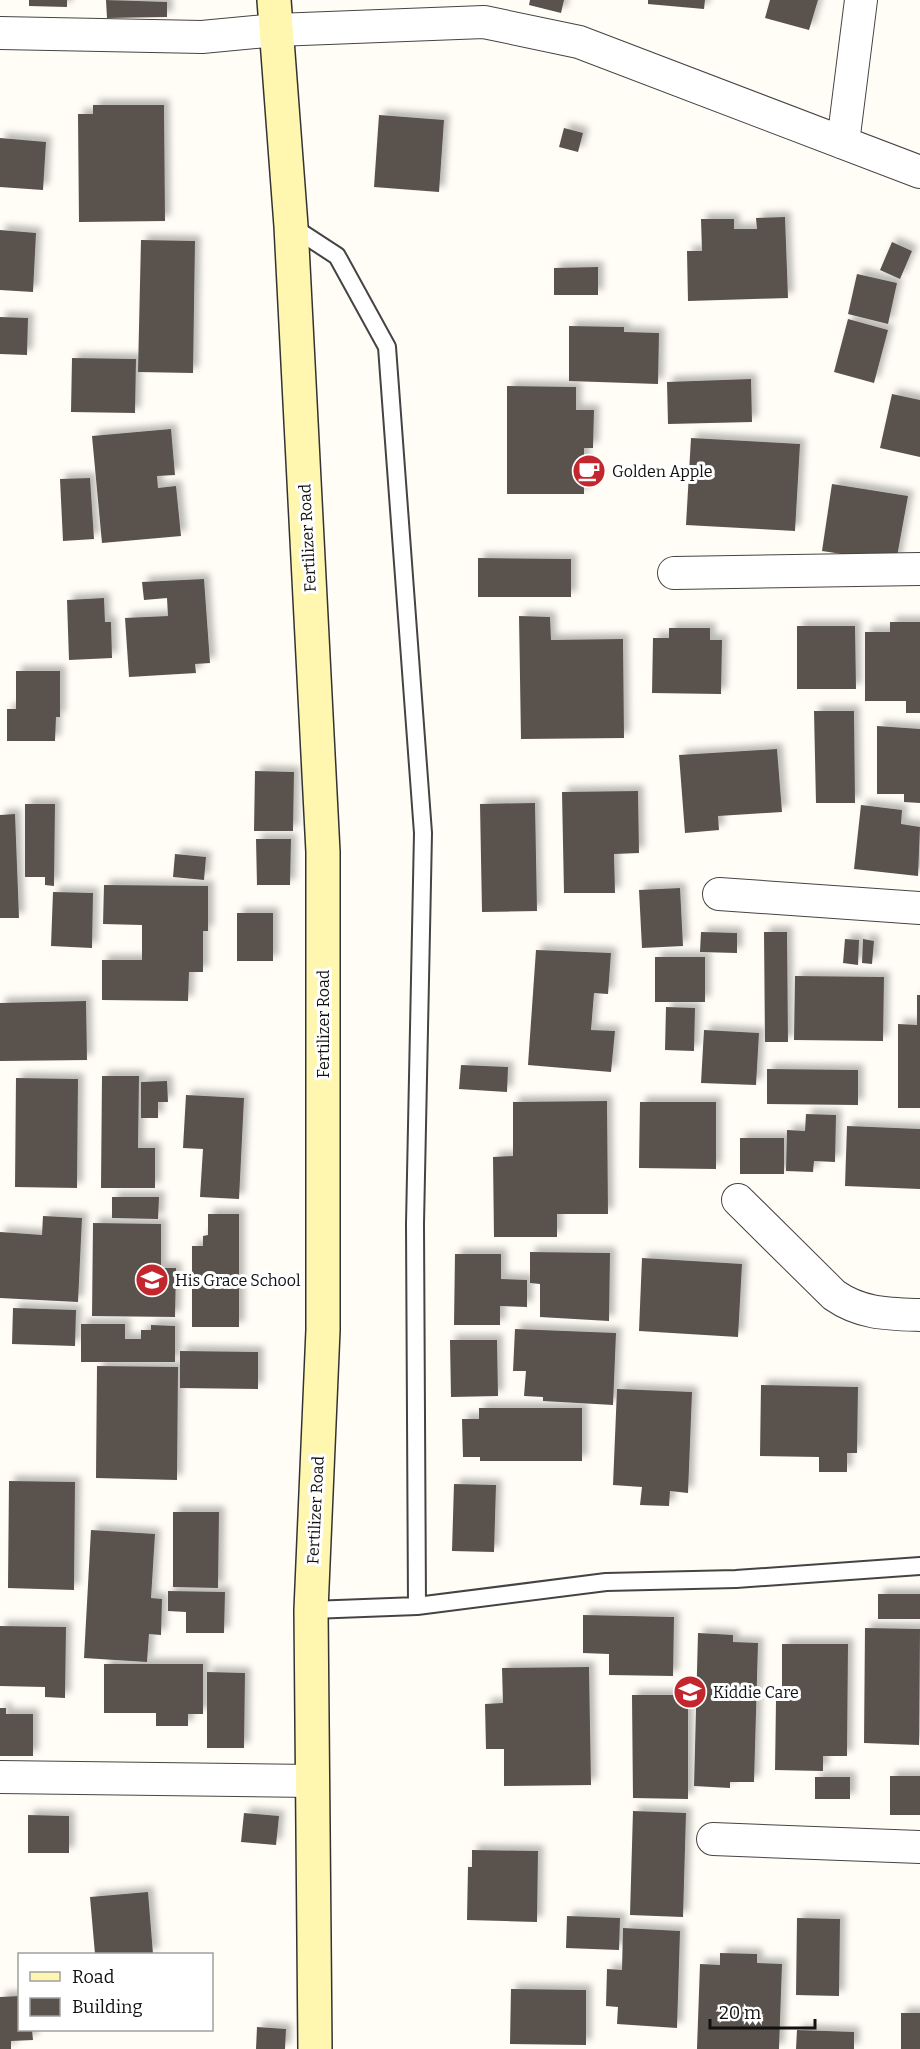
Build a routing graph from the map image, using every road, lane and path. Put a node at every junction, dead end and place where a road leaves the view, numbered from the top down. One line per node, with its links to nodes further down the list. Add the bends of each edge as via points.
1 (861, 0): 4 (street)
2 (275, 15): 3 (street, via 202,37); 4 (street, via 484,22 579,42); 6 (street, Fertilizer Road)
3 (0, 33)
4 (843, 143): 5 (street)
5 (920, 172)
6 (291, 226): 14 (lane, via 337,256 387,347 423,833 415,1224); 15 (street, Fertilizer Road, via 324,852 323,1330)
7 (920, 569): 8 (street)
8 (674, 573)
9 (719, 894): 10 (street)
10 (920, 908)
11 (738, 1200): 12 (street, via 851,1307 878,1314)
12 (920, 1315)
13 (920, 1566): 14 (lane, via 736,1579 606,1582)
14 (417, 1606): 15 (lane)
15 (311, 1610): 17 (street, Fertilizer Road)
16 (0, 1778): 17 (street)
17 (312, 1781): 20 (street, Fertilizer Road)
18 (713, 1839): 19 (street)
19 (920, 1847)
20 (315, 2049)

